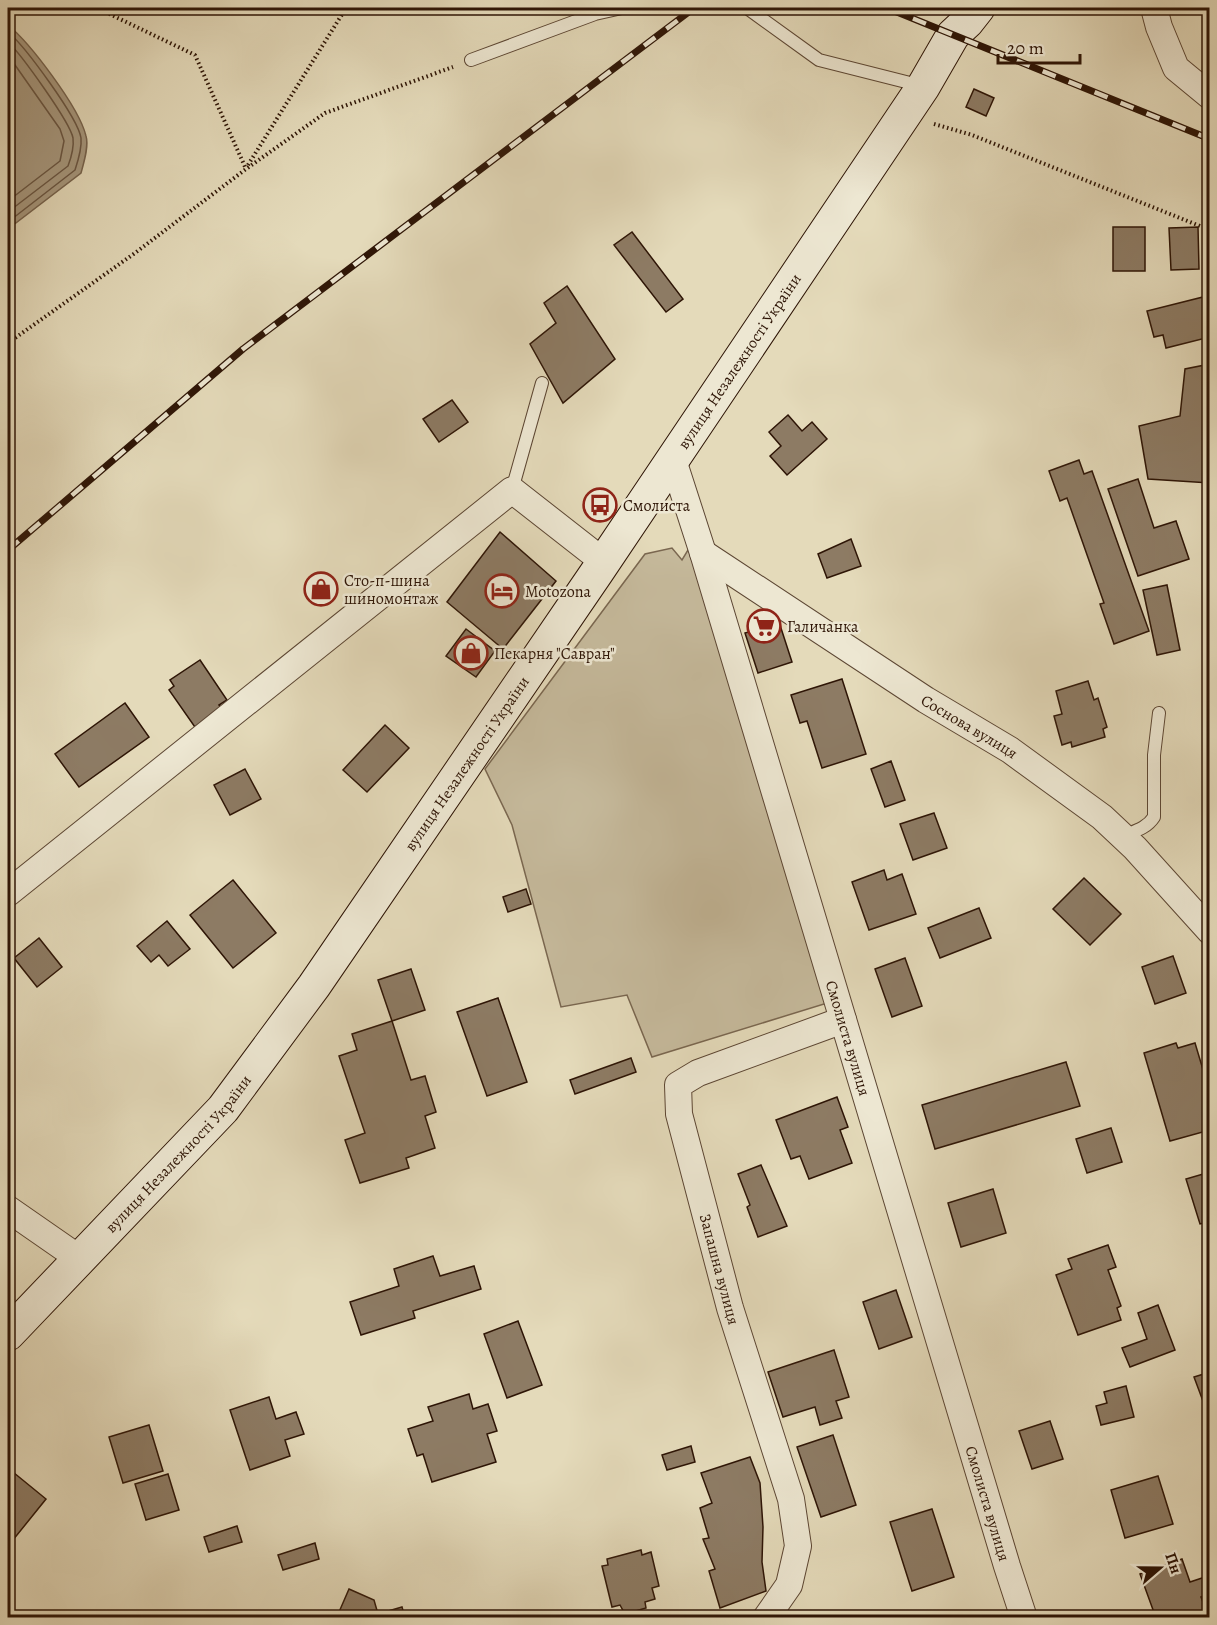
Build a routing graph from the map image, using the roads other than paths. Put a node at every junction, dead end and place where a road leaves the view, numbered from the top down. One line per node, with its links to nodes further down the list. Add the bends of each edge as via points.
1 (622, 8): 5 (lane, via 595,14)
2 (747, 8): 6 (lane, via 819,60)
3 (978, 8): 6 (main road, вулиця Незалежності України, via 953,35)
4 (1154, 8): 7 (street, via 1176,68)
5 (471, 60)
6 (923, 87): 9 (main road, вулиця Незалежності України)
7 (1209, 96)
8 (542, 383): 10 (lane)
9 (673, 460): 11 (street, Смолиста вулиця); 12 (main road, вулиця Незалежності України)
10 (512, 490): 12 (street); 15 (street)
11 (703, 553): 14 (street, Соснова вулиця, via 926,700 1010,750); 17 (street, Смолиста вулиця)
12 (604, 561): 19 (main road, вулиця Незалежності України, via 314,986 229,1100)
13 (1159, 713): 14 (lane, via 1154,817 1149,824)
14 (1123, 836): 16 (street, Соснова вулиця)
15 (8, 893)
16 (1209, 931)
17 (843, 1020): 21 (street, Запашна вулиця, via 698,1073 678,1085 679,1114 730,1308 791,1499 798,1546 789,1585); 22 (street, Смолиста вулиця)
18 (8, 1209): 19 (street)
19 (80, 1259): 20 (main road, вулиця Незалежності України)
20 (8, 1334)
21 (766, 1617)
22 (1024, 1617)

